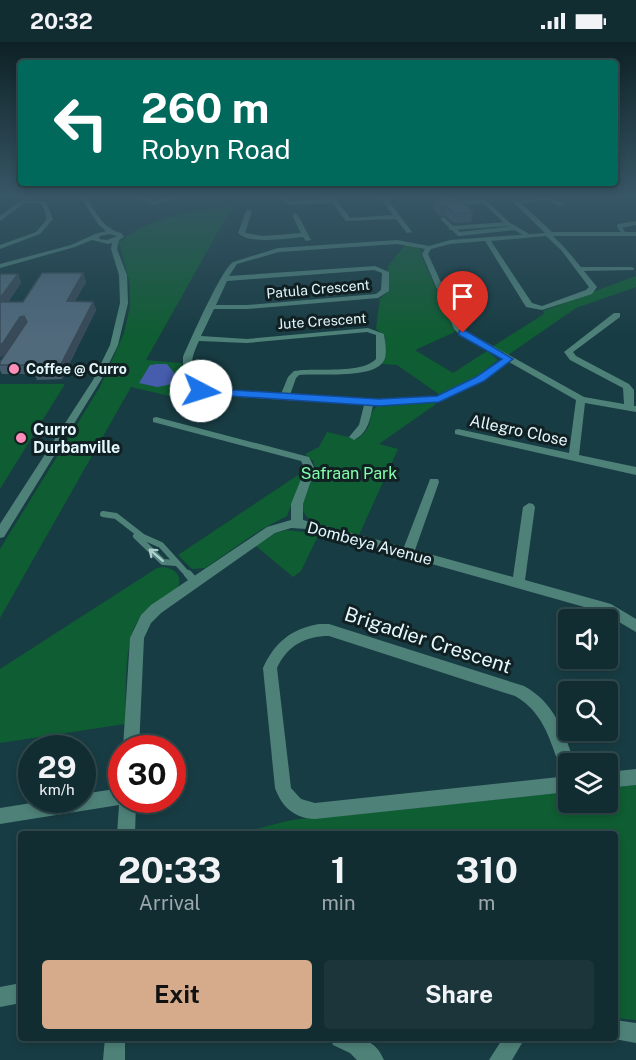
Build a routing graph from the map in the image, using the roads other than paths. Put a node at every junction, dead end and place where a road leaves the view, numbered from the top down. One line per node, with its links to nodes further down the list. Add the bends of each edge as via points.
1 (86, 243): 12 (street)
2 (108, 243): 9 (street)
3 (309, 243): 10 (street)
4 (343, 243): 10 (street)
5 (413, 243): 11 (street)
6 (444, 243): 11 (street)
7 (490, 243): 13 (street, via 532,308 592,290)
8 (556, 243): 13 (street)
9 (115, 245): 34 (street, via 124,292 114,345 97,380)
10 (312, 248): 15 (street, via 275,251 239,261)
11 (429, 248): 19 (street, via 425,254 458,329)
12 (0, 266)
13 (579, 269): 14 (street)
14 (632, 269)
15 (224, 279): 16 (street); 16 (street, Patula Crescent, via 378,268 386,272 385,291 378,296)
16 (211, 307): 18 (street)
17 (617, 315): 23 (street, via 568,352 626,386)
18 (196, 338): 20 (street, via 186,363 196,389); 20 (street, Jute Crescent, via 251,341 368,330 380,334 380,359 376,365 297,373 292,376)
19 (508, 359): 21 (street); 22 (street, via 445,397)
20 (285, 397): 22 (street)
21 (581, 399): 23 (street); 27 (street)
22 (369, 402): 26 (street, via 364,426)
23 (632, 409)
24 (156, 420): 32 (street, via 305,459 310,469 297,504)
25 (458, 432): 27 (street, Allegro Close)
26 (354, 437)
27 (574, 457): 28 (street, Allegro Close)
28 (636, 471)
29 (434, 482): 35 (street)
30 (529, 507): 38 (street)
31 (103, 514): 33 (lane, via 116,516)
32 (297, 524): 35 (street, Dombeya Avenue); 37 (street, Dombeya Avenue, via 271,530)
33 (131, 529): 36 (lane, via 161,545); 36 (lane, one-way to 33, via 163,562)
34 (0, 534)
35 (408, 554): 38 (street, Dombeya Avenue)
36 (176, 563): 37 (lane)
37 (195, 582): 41 (street, Dombeya Avenue, via 151,614 139,631)
38 (518, 584): 40 (street, Dombeya Avenue, via 606,609)
39 (636, 615): 40 (street)
40 (636, 626)
41 (132, 735)
42 (563, 753): 45 (street, Brigadier Crescent, via 548,715 534,699 519,691 329,630 297,635 278,652 270,668 283,788 289,800 300,808 315,811)
43 (636, 777): 44 (street)
44 (618, 779)
45 (558, 785)
46 (108, 798): 48 (street)
47 (127, 813): 49 (street)
48 (0, 816)
49 (126, 831)
50 (18, 994): 51 (street)
51 (0, 997)
52 (618, 1030): 53 (street)
53 (636, 1033)
54 (115, 1041): 57 (street)
55 (346, 1041): 58 (street)
56 (513, 1041): 59 (street)
57 (114, 1060)
58 (373, 1060)
59 (500, 1060)

